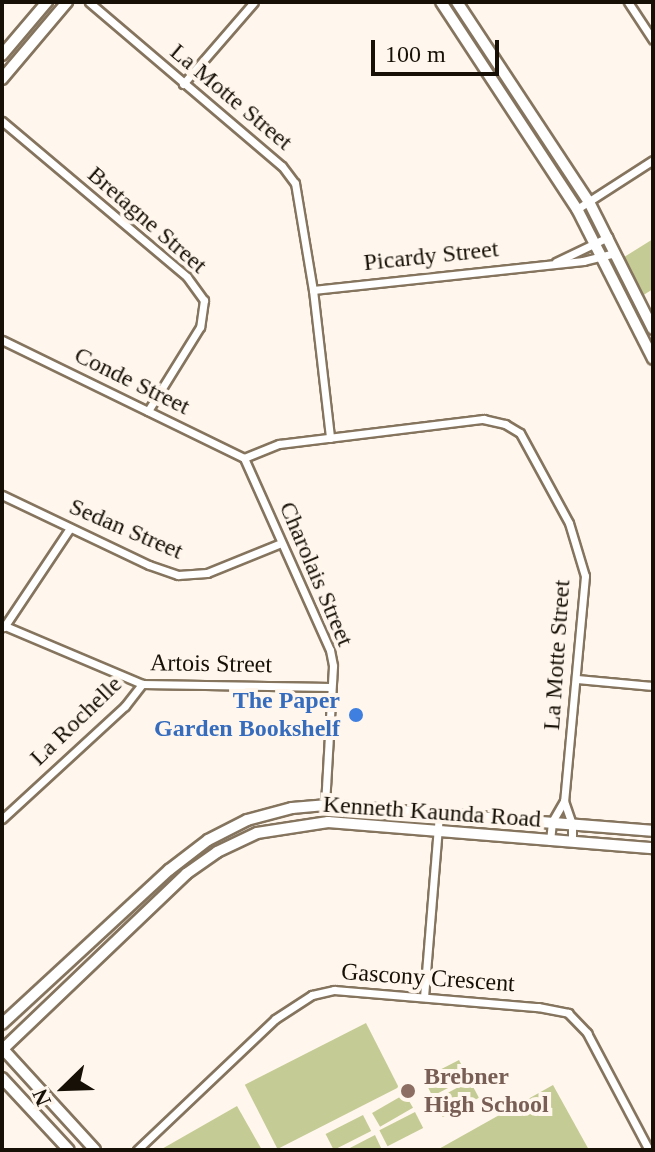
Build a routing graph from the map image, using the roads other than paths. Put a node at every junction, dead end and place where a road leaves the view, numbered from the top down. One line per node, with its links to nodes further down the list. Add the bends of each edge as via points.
1 (47, 2): 9 (main road)
2 (67, 2): 10 (main road)
3 (89, 2): 11 (street, La Motte Street)
4 (254, 2): 11 (street)
5 (441, 2): 15 (main road)
6 (457, 2): 14 (main road)
7 (628, 2): 8 (street)
8 (653, 40)
9 (2, 55)
10 (2, 79)
11 (183, 84): 21 (street, La Motte Street, via 282,166 295,183)
12 (2, 121): 25 (street, Bretagne Street, via 187,277 204,300 200,327)
13 (653, 160): 14 (street)
14 (589, 202): 15 (street); 16 (main road)
15 (577, 209): 17 (main road)
16 (608, 237): 17 (street, Picardy Street); 18 (main road)
17 (595, 243): 19 (main road); 20 (street, Picardy Street)
18 (615, 253): 19 (street, Picardy Street); 22 (main road)
19 (603, 258): 20 (street, Picardy Street); 24 (main road)
20 (554, 263): 21 (street, Picardy Street)
21 (313, 290): 26 (street, La Motte Street)
22 (653, 329)
23 (2, 340): 25 (street, Conde Street)
24 (653, 359)
25 (148, 411): 27 (street, Conde Street)
26 (330, 438): 27 (street, La Motte Street, via 279,444); 32 (street, La Motte Street, via 483,419 520,433 569,523 585,576)
27 (244, 458): 30 (street, Charolais Street)
28 (2, 495): 29 (street, Sedan Street)
29 (70, 528): 30 (street, Sedan Street, via 149,565 187,576); 31 (street)
30 (281, 543): 35 (street, Charolais Street, via 330,650)
31 (4, 627): 33 (street, Artois Street)
32 (577, 679): 34 (street); 36 (street, La Motte Street)
33 (142, 684): 35 (street, Artois Street); 39 (street, La Rochelle, via 125,706)
34 (653, 686)
35 (331, 687): 37 (street, Charolais Street)
36 (564, 801): 40 (street, La Motte Street); 41 (street, La Motte Street)
37 (325, 805): 38 (main road, Kenneth Kaunda Road); 49 (main road, Kenneth Kaunda Road, via 292,808 226,830 190,853)
38 (439, 815): 40 (main road, Kenneth Kaunda Road); 44 (street)
39 (2, 819)
40 (552, 822): 41 (main road, Kenneth Kaunda Road); 45 (street, La Motte Street)
41 (572, 824): 42 (main road, Kenneth Kaunda Road); 46 (street, La Motte Street)
42 (632, 829): 43 (main road, Kenneth Kaunda Road); 47 (main road)
43 (653, 831)
44 (437, 832): 45 (main road, Kenneth Kaunda Road); 50 (main road, Kenneth Kaunda Road, via 328,822 275,828 236,842 197,865); 51 (street)
45 (550, 841): 46 (main road, Kenneth Kaunda Road)
46 (572, 842): 47 (main road, Kenneth Kaunda Road)
47 (630, 846): 48 (main road, Kenneth Kaunda Road)
48 (653, 848)
49 (131, 905): 50 (main road); 52 (main road, Kenneth Kaunda Road)
50 (143, 916): 53 (main road, Kenneth Kaunda Road)
51 (424, 997): 57 (street, Gascony Crescent, via 334,990 300,1001); 58 (street, Gascony Crescent, via 568,1013 587,1033)
52 (2, 1024)
53 (2, 1049): 56 (main road)
54 (2, 1078): 55 (main road)
55 (69, 1150)
56 (95, 1150)
57 (137, 1150)
58 (649, 1150)

